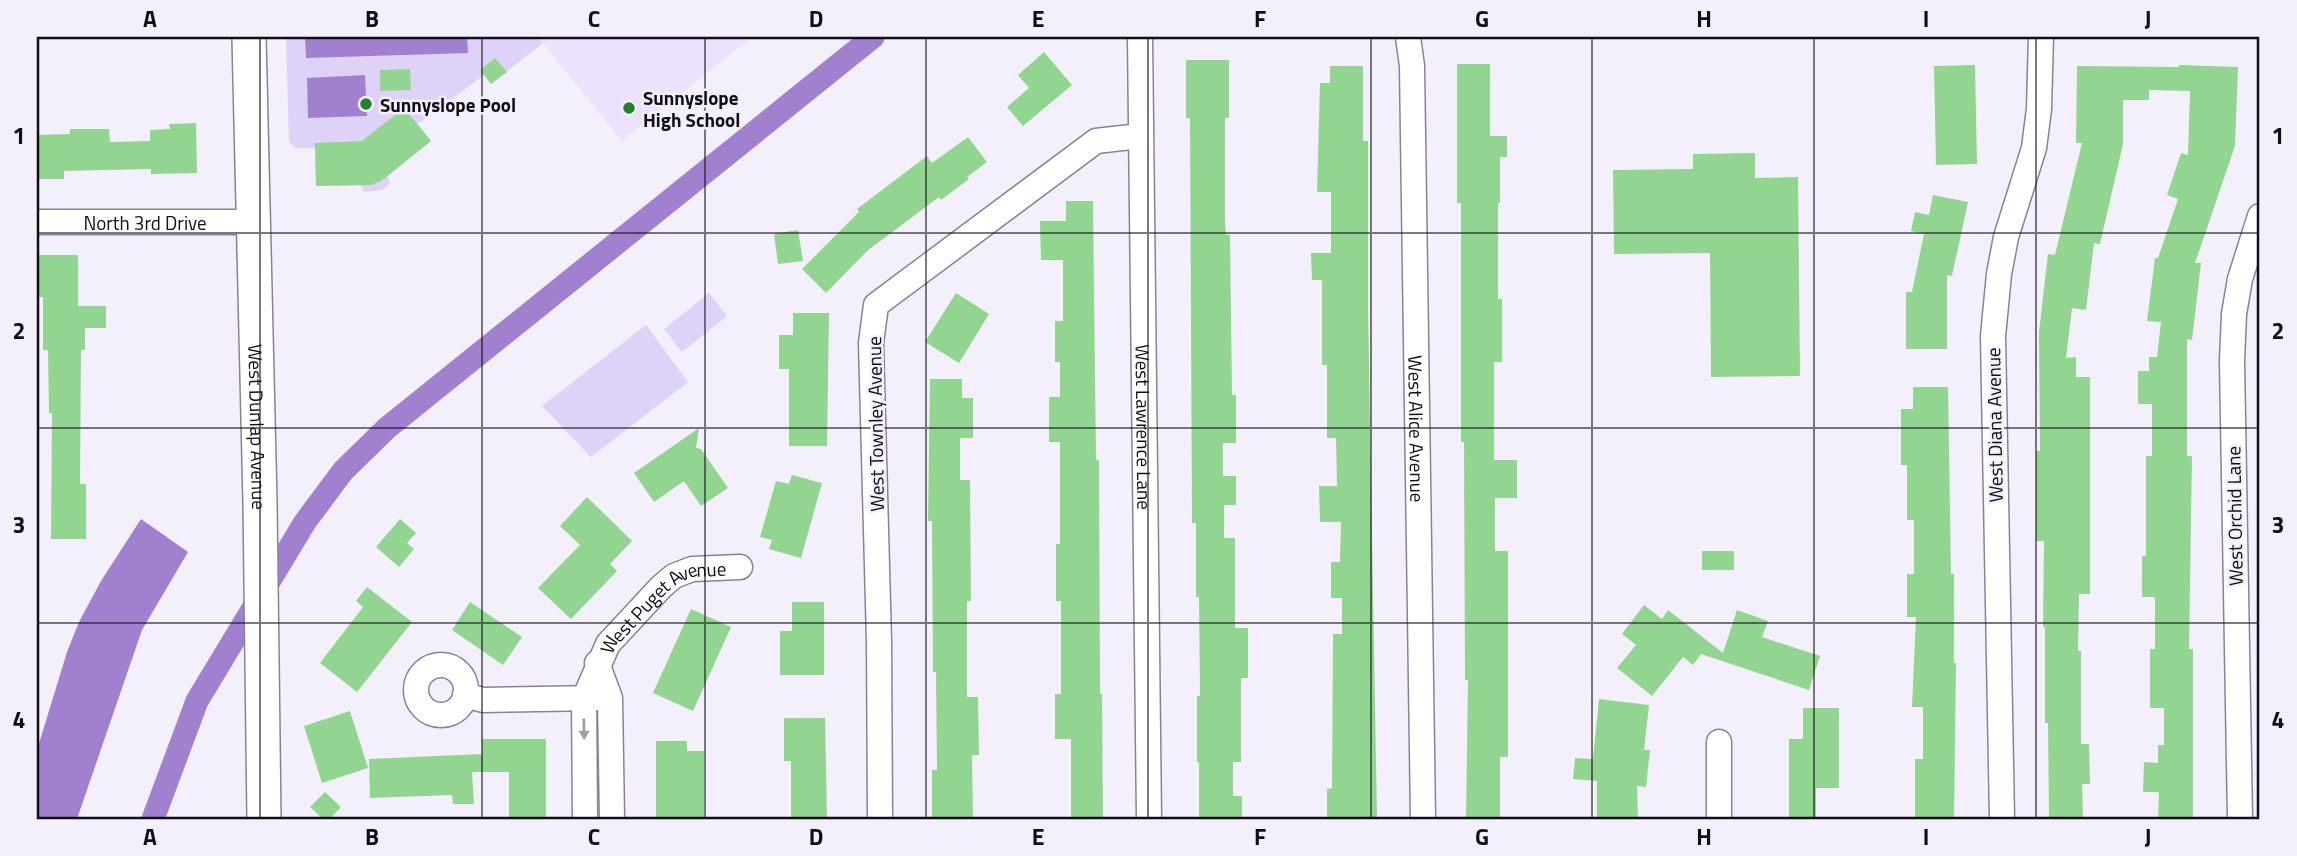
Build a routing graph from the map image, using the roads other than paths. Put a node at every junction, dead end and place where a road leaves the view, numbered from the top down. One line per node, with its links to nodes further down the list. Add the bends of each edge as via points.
1 (249, 37): 8 (main road, West Dunlap Avenue)
2 (1140, 37): 5 (street, West Lawrence Lane)
3 (1408, 37): 20 (street, West Alice Avenue)
4 (2041, 37): 22 (street, West Diana Avenue, via 2034,148 2006,237 1993,336)
5 (1140, 136): 18 (street, West Townley Avenue, via 1096,141 876,306 872,343); 19 (street, West Lawrence Lane)
6 (2260, 216): 23 (street, West Orchid Lane, via 2240,279 2232,361)
7 (37, 222): 8 (street, North 3rd Drive)
8 (253, 222): 15 (main road, West Dunlap Avenue)
9 (740, 567): 10 (street, West Puget Avenue, via 692,569 674,576 615,636)
10 (597, 663): 12 (street, West Puget Avenue); 13 (street, West Puget Avenue)
11 (465, 695): 13 (street, via 483,700)
12 (610, 698): 13 (street); 17 (street, West Puget Avenue)
13 (584, 699): 16 (street, West Puget Avenue, one-way to 16)
14 (1719, 742): 21 (street)
15 (264, 819)
16 (586, 819)
17 (612, 819)
18 (880, 819)
19 (1149, 819)
20 (1423, 819)
21 (1719, 819)
22 (2002, 819)
23 (2240, 819)

